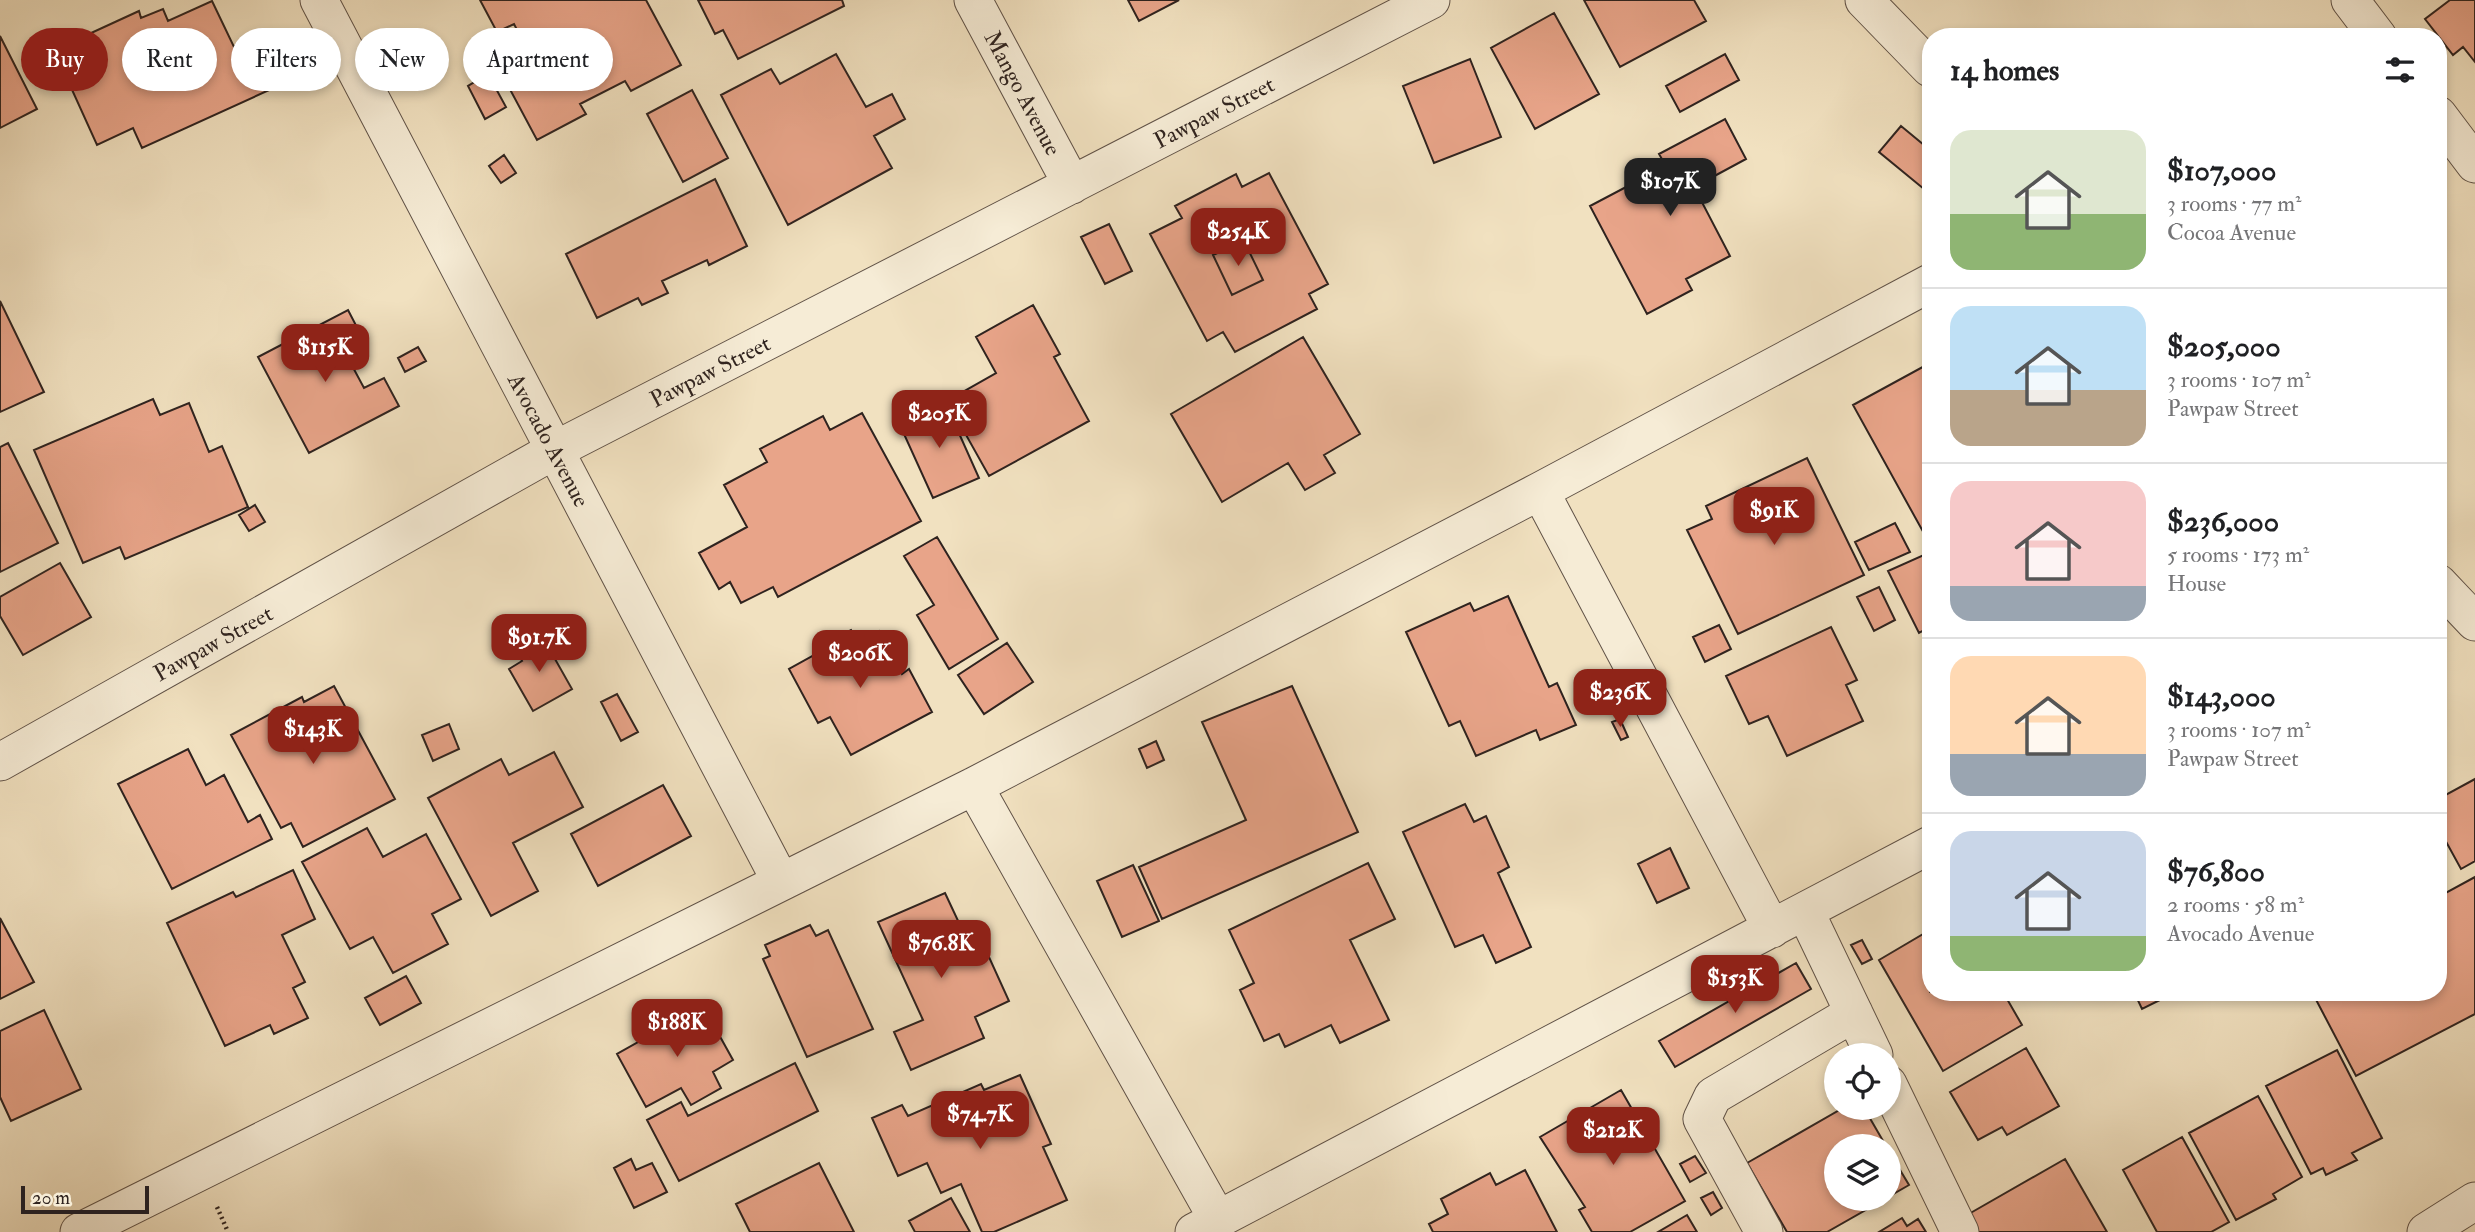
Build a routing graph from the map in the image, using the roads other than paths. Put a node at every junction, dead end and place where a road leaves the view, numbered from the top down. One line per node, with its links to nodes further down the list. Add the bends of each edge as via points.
1 (319, 0): 12 (street, Avocado Avenue)
2 (973, 0): 10 (street, Mango Avenue)
3 (1431, 0): 10 (street, Pawpaw Street)
4 (1864, 0): 7 (street)
5 (2350, 0): 6 (street)
6 (2371, 28)
7 (1922, 60)
8 (2447, 128): 9 (street)
9 (2475, 164)
10 (1072, 185): 12 (street, Pawpaw Street)
11 (1922, 288): 13 (street)
12 (555, 450): 16 (street, Pawpaw Street); 19 (street, Avocado Avenue)
13 (1541, 491): 17 (street); 21 (street)
14 (2447, 592): 15 (street)
15 (2475, 622)
16 (5, 748)
17 (974, 786): 19 (street); 26 (street)
18 (1922, 849): 20 (street)
19 (780, 880): 27 (street)
20 (1805, 911): 21 (street); 22 (street)
21 (1772, 929): 26 (street)
22 (1854, 1013): 23 (street); 28 (street, via 1713,1096 1702,1119)
23 (1868, 1043)
24 (1901, 1111): 29 (street)
25 (2475, 1201): 30 (street)
26 (1206, 1226)
27 (79, 1232)
28 (1763, 1232)
29 (1960, 1232)
30 (2427, 1232)

